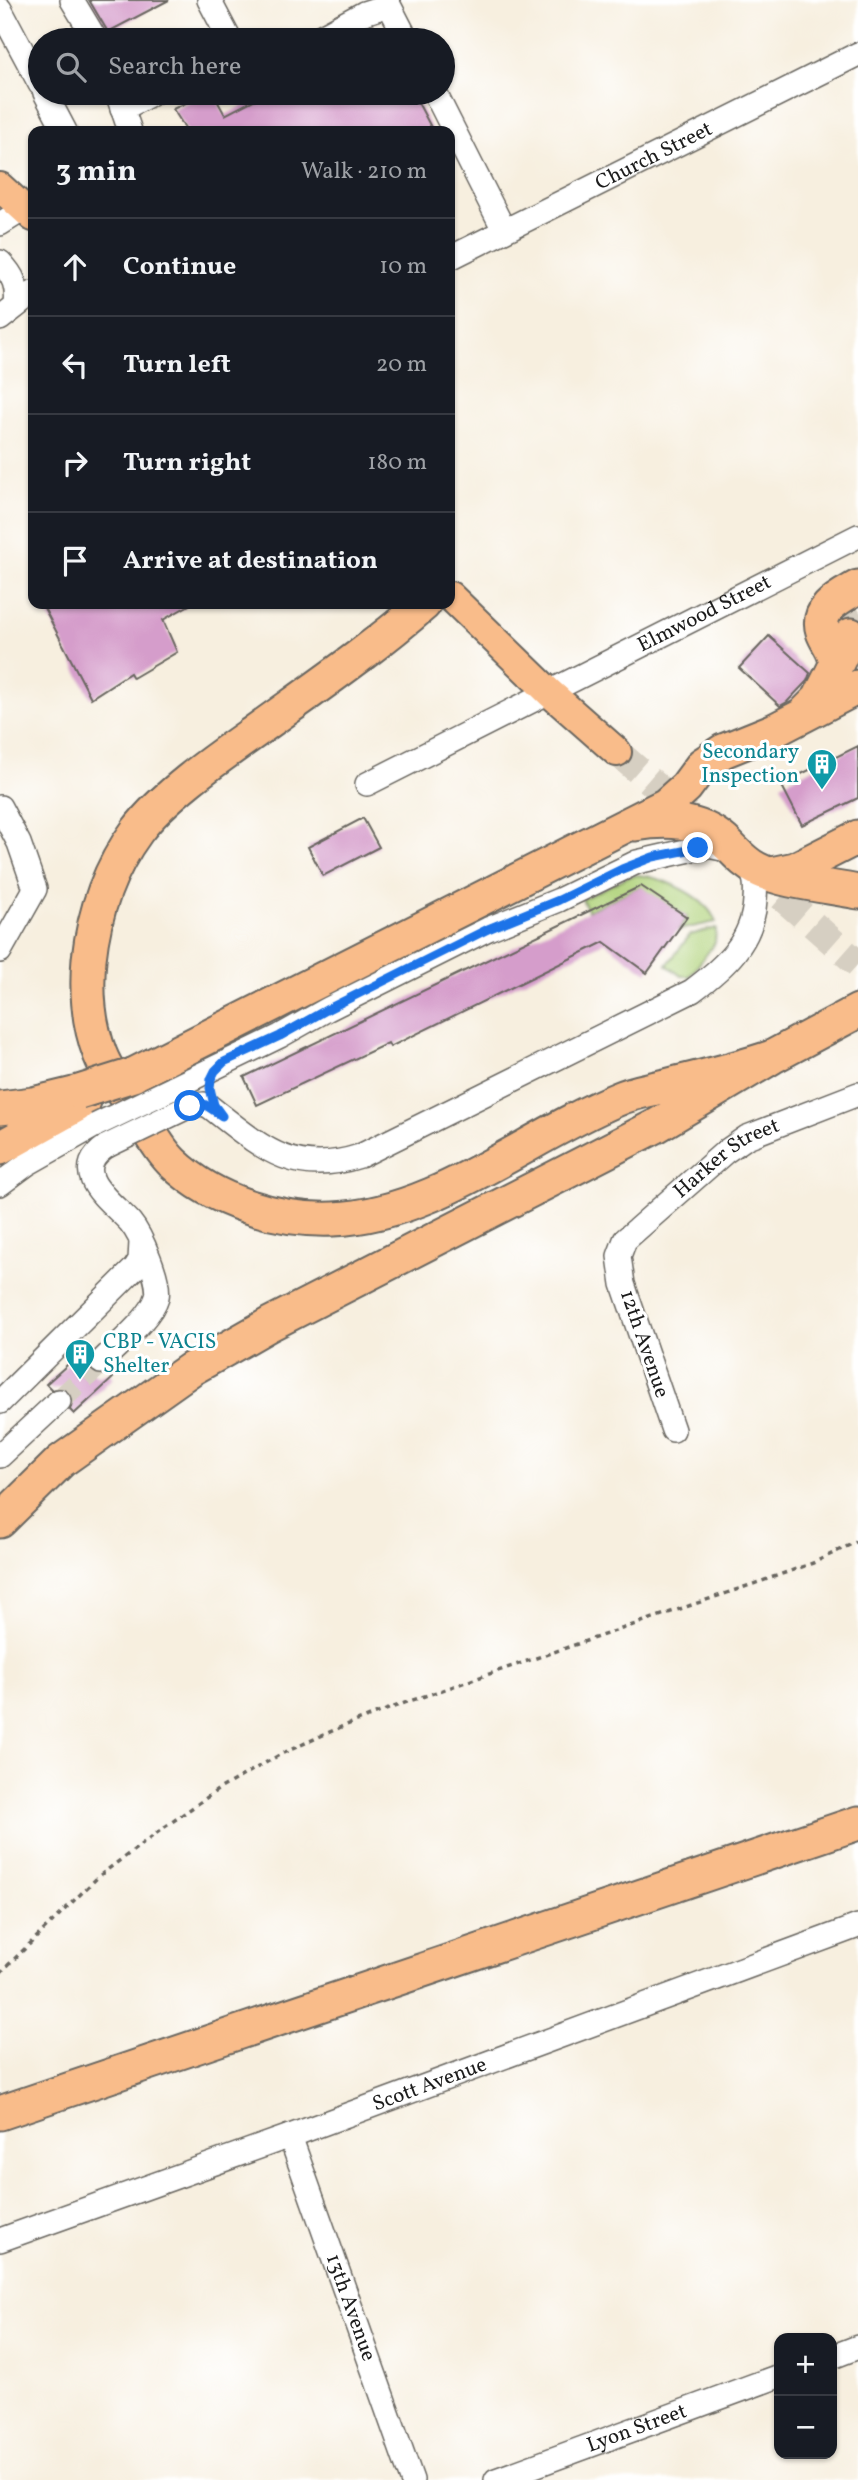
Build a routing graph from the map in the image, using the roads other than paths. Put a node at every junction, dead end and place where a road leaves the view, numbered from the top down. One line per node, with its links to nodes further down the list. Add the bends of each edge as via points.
1 (13, 0): 4 (street)
2 (72, 0): 5 (street)
3 (209, 0): 6 (street)
4 (0, 8): 10 (street)
5 (89, 28)
6 (224, 28)
7 (336, 28): 8 (street, via 389,5)
8 (401, 28)
9 (858, 54): 22 (street, Church Street)
10 (28, 61)
11 (51, 105): 14 (street)
12 (121, 105): 15 (street)
13 (440, 105): 16 (street)
14 (62, 126)
15 (128, 126)
16 (448, 126)
17 (455, 140): 22 (street)
18 (0, 187): 19 (main road)
19 (28, 212)
20 (28, 213): 21 (street)
21 (0, 224)
22 (504, 230): 23 (street, Church Street)
23 (455, 255)
24 (0, 262): 25 (street, via 14,278)
25 (17, 306)
26 (858, 536): 31 (street, Elmwood Street)
27 (858, 587): 30 (highway, via 834,601 822,617)
28 (455, 601): 31 (main road)
29 (418, 609): 46 (highway, via 167,801 138,829 109,880 91,937 91,1027 110,1073 165,1154 222,1196 266,1212 312,1218 358,1216 429,1196 623,1096)
30 (841, 680): 35 (highway, via 763,735 712,758 666,805)
31 (550, 693): 32 (main road); 33 (street, Elmwood Street)
32 (617, 752)
33 (367, 784)
34 (0, 807): 41 (street, via 35,889)
35 (616, 829): 38 (highway, via 649,822 684,823 710,831); 48 (highway)
36 (858, 837): 38 (highway, via 795,869 782,873)
37 (858, 861): 38 (highway, via 834,871)
38 (769, 869): 39 (highway); 40 (highway); 47 (street, via 708,846 653,857 559,900 496,941 350,1013 280,1036); 52 (street, via 756,884 754,911 742,944 700,985 360,1156 333,1163 287,1158 260,1146)
39 (858, 875)
40 (858, 892)
41 (0, 951)
42 (858, 995): 45 (highway)
43 (858, 1011): 45 (highway)
44 (858, 1027): 45 (highway)
45 (810, 1036): 46 (highway)
46 (772, 1057): 62 (highway, via 656,1126 191,1369 61,1461)
47 (224, 1062): 48 (street); 52 (street, via 215,1071 210,1088)
48 (155, 1075): 50 (highway, bridge)
49 (858, 1094): 56 (street, Harker Street, via 765,1128 736,1144 632,1232)
50 (87, 1106): 51 (highway); 53 (highway); 54 (street)
51 (0, 1108)
52 (222, 1116): 55 (street, bridge, via 204,1104 190,1106 99,1151 92,1165 94,1184 131,1223)
53 (0, 1148)
54 (0, 1184)
55 (141, 1242): 57 (street, via 158,1293 149,1312); 59 (street, via 135,1268)
56 (619, 1256): 60 (street, 12th Avenue, via 622,1284)
57 (101, 1362)
58 (59, 1401): 61 (street)
59 (0, 1402)
60 (673, 1430)
61 (0, 1456)
62 (0, 1521)
63 (858, 1823): 65 (highway)
64 (858, 1927): 66 (street, Scott Avenue)
65 (0, 2113)
66 (290, 2136): 67 (street, Scott Avenue); 71 (street, 13th Avenue)
67 (0, 2240)
68 (858, 2347): 69 (street)
69 (837, 2355)
70 (774, 2378): 72 (street, Lyon Street)
71 (412, 2480)
72 (496, 2480)

